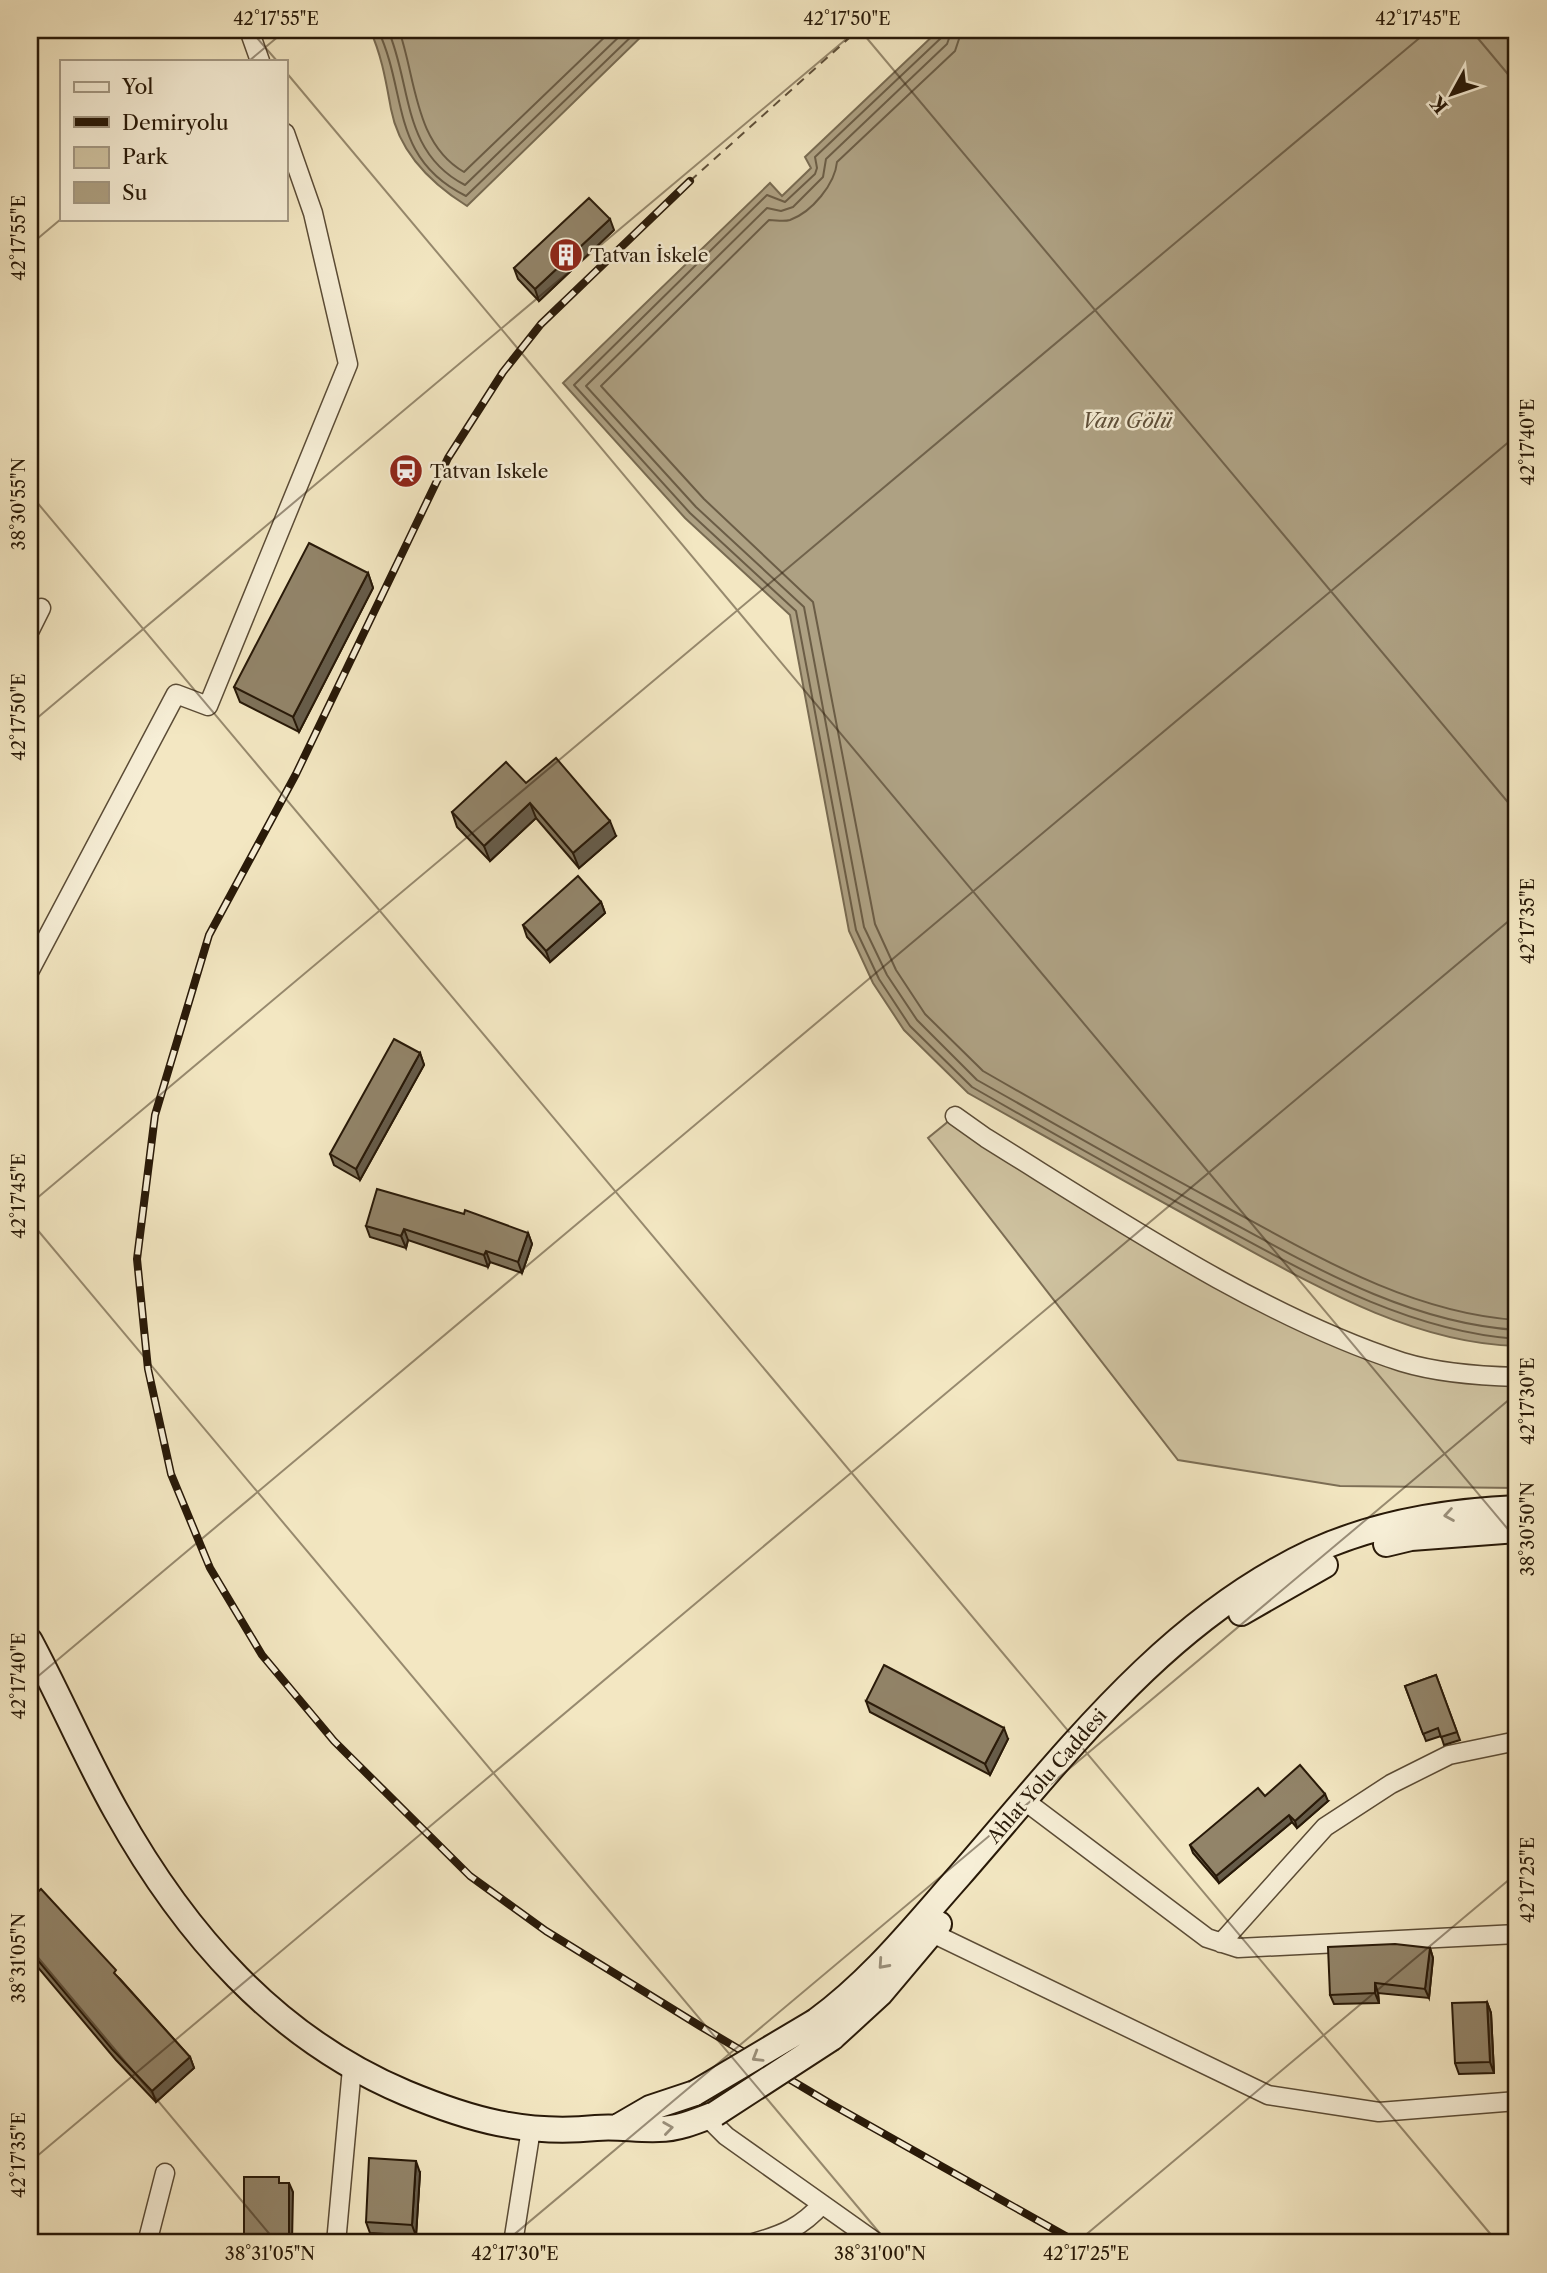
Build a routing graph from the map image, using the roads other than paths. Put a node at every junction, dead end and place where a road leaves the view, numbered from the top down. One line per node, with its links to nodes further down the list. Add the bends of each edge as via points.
1 (249, 30): 2 (street)
2 (260, 60)
3 (287, 140): 6 (street, via 313,213 348,364 208,706 176,694)
4 (41, 608): 5 (street)
5 (30, 630)
6 (30, 970)
7 (955, 1116): 8 (street, via 1191,1262 1316,1326 1403,1362 1447,1372)
8 (1517, 1377)
9 (1517, 1508): 13 (street, Ahlat Yolu Caddesi, one-way to 13, via 1465,1512 1358,1534 1272,1573 1217,1609 1131,1681)
10 (1517, 1530): 13 (street, Ahlat Yolu Caddesi, via 1411,1538 1359,1551 1296,1579 1210,1635 1142,1689)
11 (30, 1641): 18 (street, via 116,1811 186,1921 260,1999)
12 (1517, 1741): 16 (street, via 1449,1755 1391,1784 1325,1827)
13 (1030, 1805): 14 (street, Ahlat Yolu Caddesi); 16 (street, via 1208,1938); 17 (street, Ahlat Yolu Caddesi, one-way to 17)
14 (932, 1933): 17 (street, Ahlat Yolu Caddesi, via 880,1994); 19 (street, via 1268,2095 1379,2112)
15 (1517, 1934): 16 (street, via 1238,1948)
16 (1221, 1942)
17 (824, 2029): 20 (street, bridge); 21 (street, Ahlat Yolu Caddesi, one-way to 21, bridge)
18 (352, 2068): 22 (street, via 475,2120); 26 (street)
19 (1517, 2101)
20 (711, 2115): 21 (street, one-way to 20, via 661,2130); 24 (street, via 726,2136)
21 (619, 2126): 22 (street)
22 (531, 2129): 27 (street)
23 (165, 2173): 25 (street)
24 (822, 2204): 28 (street, via 791,2231); 29 (street)
25 (147, 2243)
26 (335, 2243)
27 (513, 2243)
28 (753, 2243)
29 (877, 2243)

